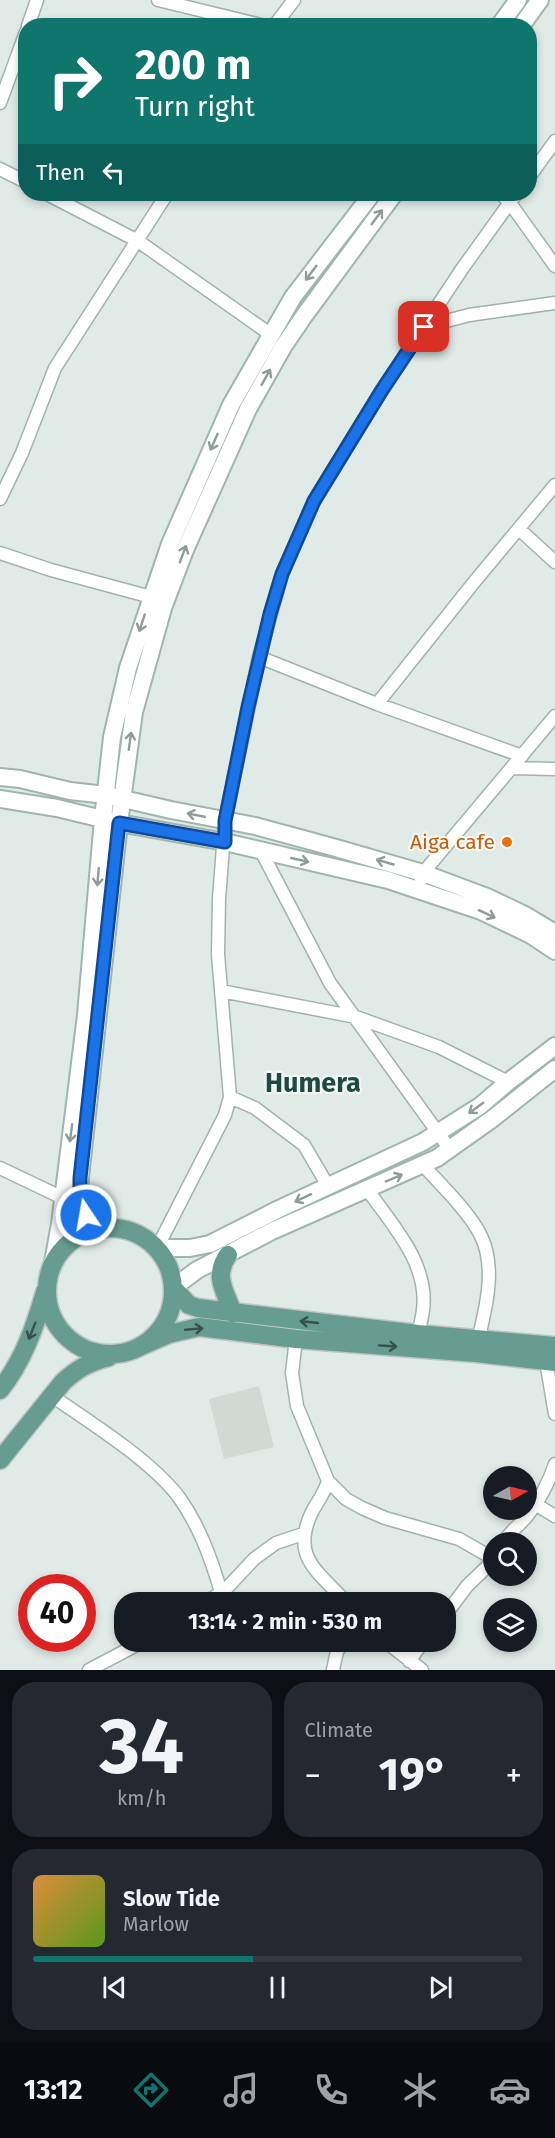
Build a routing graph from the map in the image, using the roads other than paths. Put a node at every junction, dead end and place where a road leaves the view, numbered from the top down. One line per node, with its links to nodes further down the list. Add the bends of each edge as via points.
1 (37, 0): 6 (street)
2 (158, 0): 7 (street)
3 (294, 0): 8 (street)
4 (518, 0): 9 (street)
5 (540, 0): 10 (street)
6 (31, 18)
7 (232, 18)
8 (280, 18)
9 (505, 18)
10 (527, 18)
11 (18, 54): 12 (street)
12 (0, 103)
13 (555, 141): 14 (street)
14 (537, 166)
15 (0, 169): 16 (street)
16 (18, 178)
17 (61, 201): 23 (street)
18 (163, 201): 23 (street)
19 (367, 201): 27 (street, one-way to 27, via 292,297)
20 (389, 201): 29 (street, one-way to 20, via 283,347)
21 (506, 201): 26 (street)
22 (512, 201): 24 (street)
23 (138, 241): 27 (street); 30 (street, via 56,368)
24 (555, 266)
25 (555, 303): 26 (street, via 469,315)
26 (424, 327): 35 (street, via 314,501 282,574)
27 (270, 334): 29 (street, one-way to 29, via 231,405)
28 (555, 485): 31 (street)
29 (204, 487): 34 (street, via 170,544); 42 (street, one-way to 29, via 156,631)
30 (0, 499)
31 (519, 529): 33 (street); 36 (street)
32 (0, 553): 34 (street)
33 (555, 562)
34 (151, 597): 42 (street, one-way to 42, via 128,668 112,737)
35 (259, 657): 36 (street); 45 (street)
36 (377, 704): 38 (street)
37 (555, 716): 38 (street)
38 (522, 756): 39 (street)
39 (511, 768): 40 (street); 48 (street)
40 (555, 769)
41 (0, 777): 42 (street)
42 (114, 797): 44 (street); 45 (street, one-way to 42)
43 (0, 799): 44 (street)
44 (111, 821): 46 (street); 52 (street)
45 (225, 821): 46 (street); 48 (street, one-way to 45, via 336,848)
46 (225, 842): 47 (street); 51 (street, via 219,910)
47 (260, 849): 48 (street, one-way to 48); 53 (street, via 330,983)
48 (421, 881): 49 (street, via 487,897); 50 (street, one-way to 50, via 531,935)
49 (555, 933)
50 (555, 951)
51 (221, 991): 53 (street); 57 (street)
52 (92, 1016): 64 (street, one-way to 64); 65 (street, via 80,1203 93,1222)
53 (356, 1017): 56 (street, via 439,1047); 58 (street)
54 (555, 1046): 56 (street)
55 (555, 1069): 59 (street)
56 (508, 1082): 58 (street, one-way to 58, via 480,1106)
57 (230, 1097): 62 (street, via 255,1108 304,1145); 66 (street, via 225,1115)
58 (439, 1132): 59 (street); 62 (street)
59 (449, 1148): 60 (street)
60 (423, 1165): 63 (street, one-way to 60); 73 (street, via 474,1224 487,1250 488,1283)
61 (0, 1168): 64 (street)
62 (328, 1186): 66 (street, one-way to 66, via 210,1244)
63 (367, 1189): 67 (street); 71 (street, via 419,1270 424,1300)
64 (63, 1198): 68 (street)
65 (108, 1227): 66 (main road, via 135,1233); 68 (main road, via 76,1237 59,1254)
66 (157, 1248): 69 (main road, via 170,1271)
67 (228, 1255): 69 (street, via 197,1270); 70 (main road, via 221,1264 221,1285)
68 (50, 1272): 74 (main road, via 50,1307 67,1336 90,1351 104,1354); 76 (main road, one-way to 76, via 25,1350)
69 (173, 1288): 70 (main road, via 189,1305); 74 (main road, via 165,1322 151,1339)
70 (233, 1312): 71 (main road, one-way to 70)
71 (418, 1334): 73 (main road)
72 (296, 1339): 73 (main road, one-way to 73); 74 (main road, one-way to 72, via 169,1334 199,1327); 81 (street, via 292,1373 297,1406)
73 (477, 1346): 75 (main road)
74 (133, 1350): 77 (main road, via 83,1365)
75 (552, 1356): 78 (street)
76 (0, 1390)
77 (52, 1396): 79 (main road); 90 (street, via 143,1462 177,1495 210,1556)
78 (555, 1414)
79 (0, 1460)
80 (555, 1464): 82 (street)
81 (328, 1480): 87 (street); 88 (street, via 346,1499 362,1508 459,1539)
82 (537, 1500)
83 (537, 1505): 84 (street)
84 (555, 1516)
85 (524, 1520): 86 (street)
86 (510, 1532)
87 (303, 1534): 90 (street, via 276,1543); 91 (street, via 305,1558)
88 (483, 1553)
89 (483, 1571): 92 (street)
90 (221, 1592)
91 (337, 1592)
92 (456, 1601)
93 (123, 1652): 98 (street)
94 (338, 1652): 99 (street)
95 (398, 1652): 97 (street)
96 (416, 1652): 97 (street)
97 (409, 1661): 100 (street)
98 (89, 1670)
99 (333, 1670)
100 (422, 1670)

